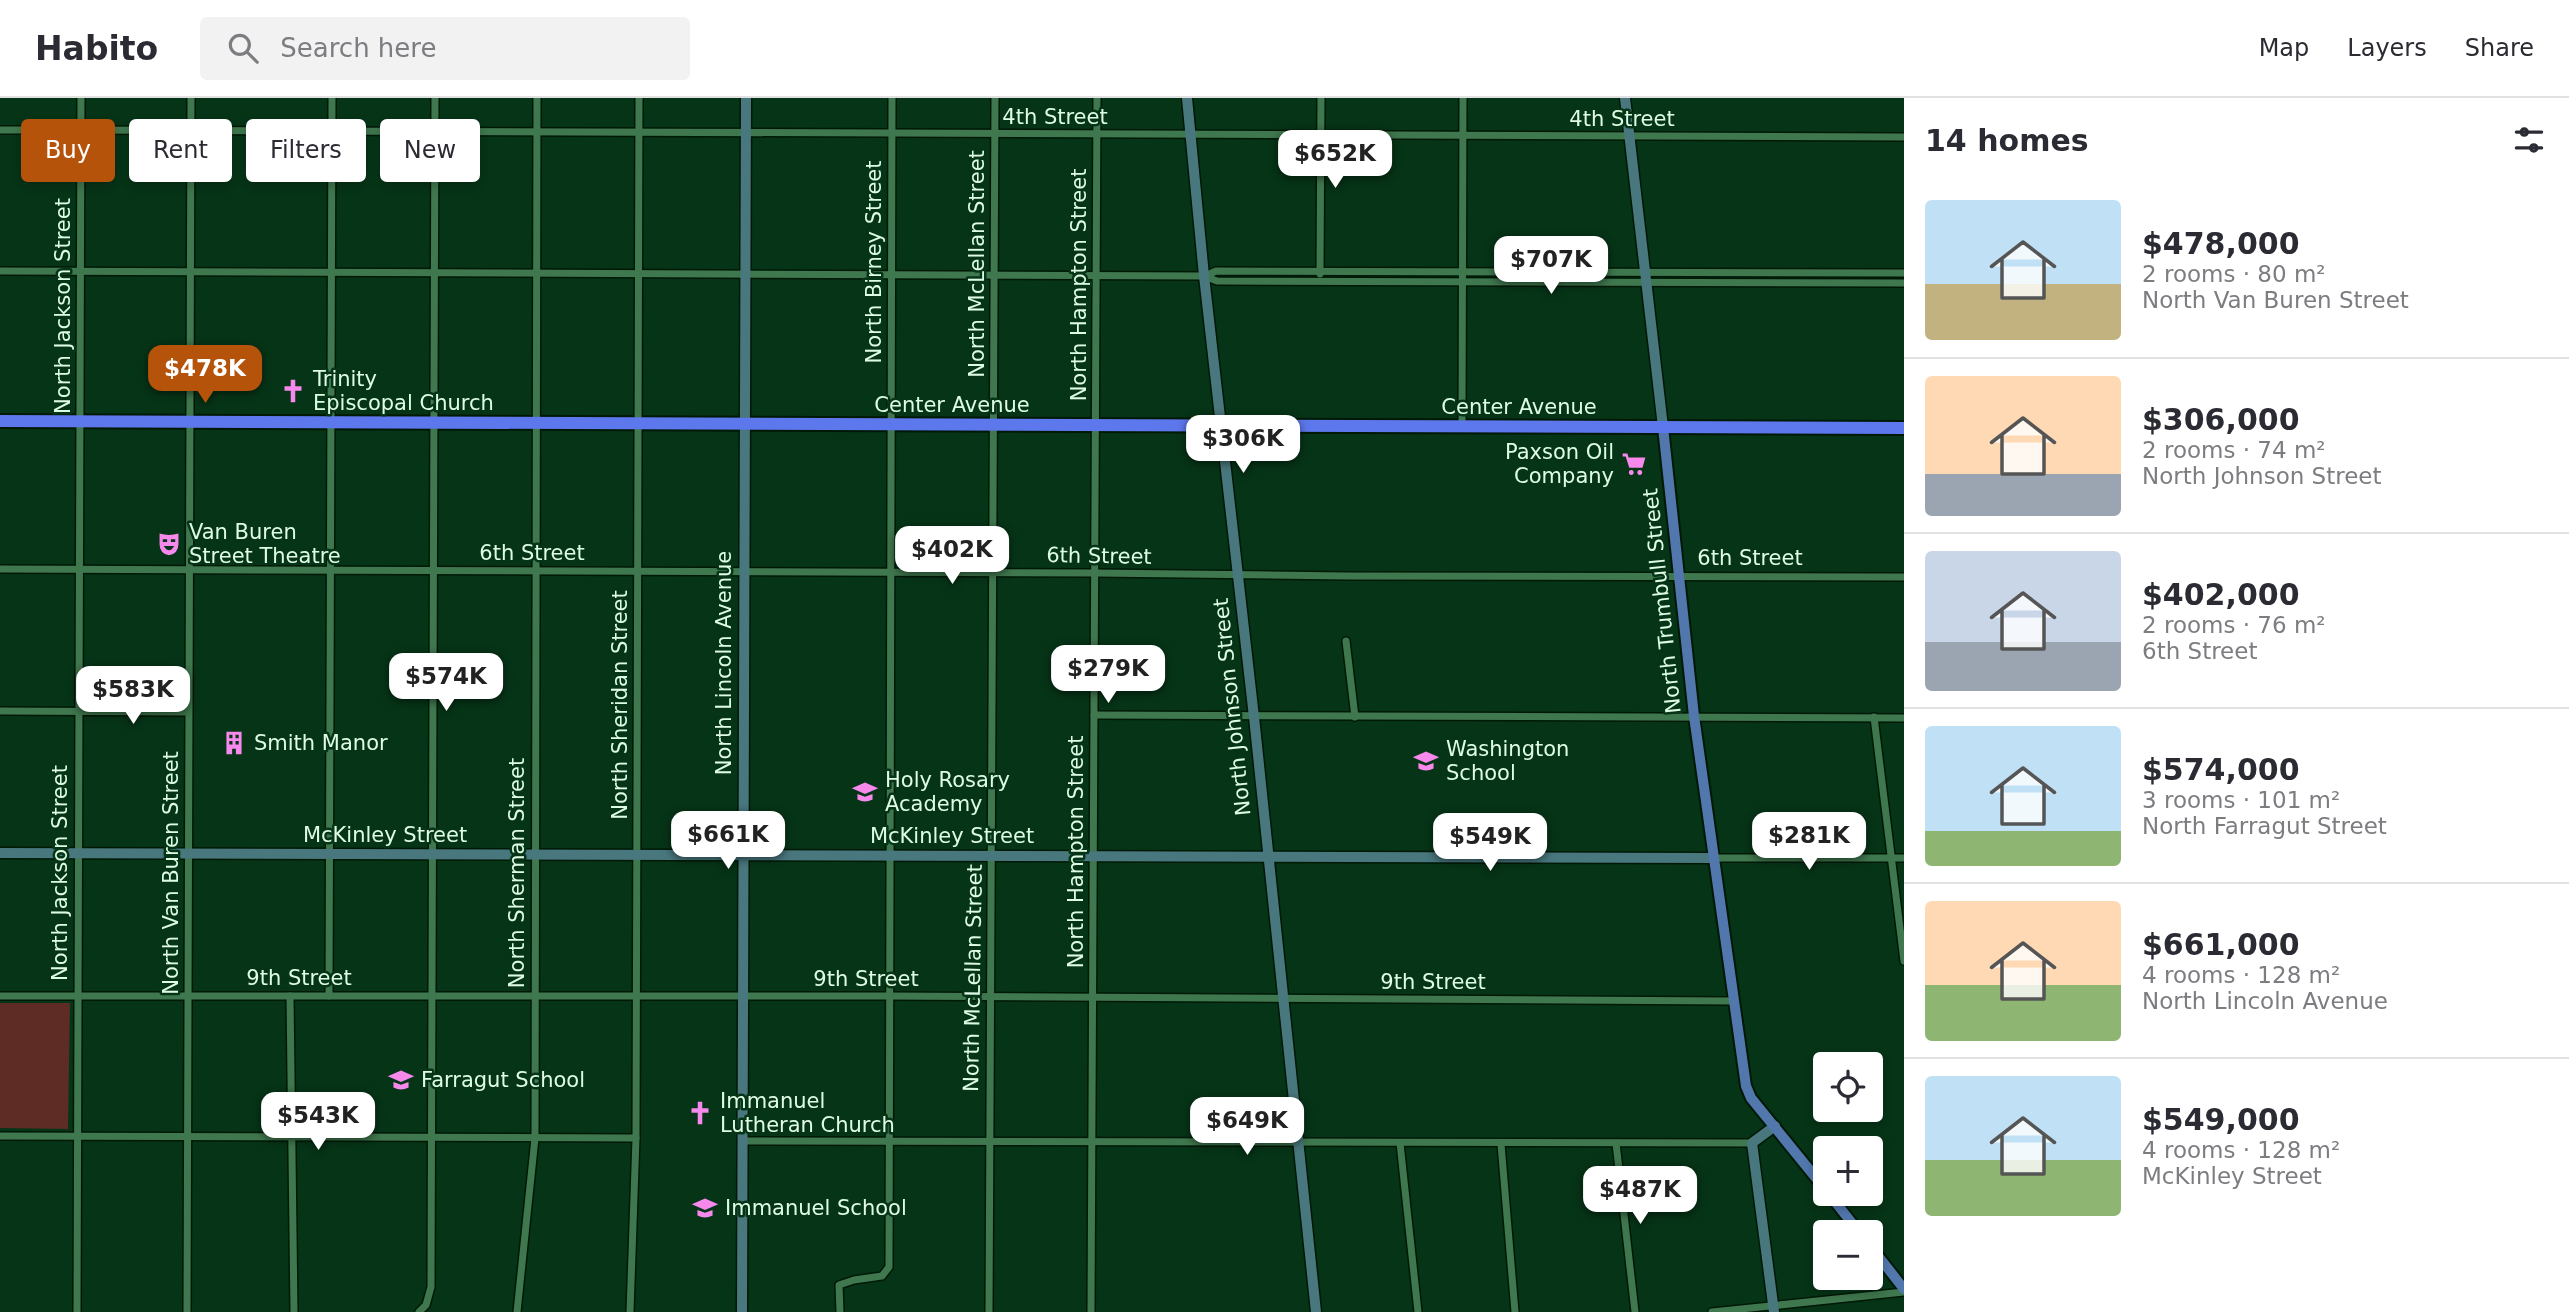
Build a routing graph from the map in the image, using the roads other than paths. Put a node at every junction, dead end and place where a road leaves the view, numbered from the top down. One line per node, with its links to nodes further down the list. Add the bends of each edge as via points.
1 (80, 98): 15 (street, North Jackson Street)
2 (191, 98): 16 (street, North Van Buren Street)
3 (332, 98): 17 (street)
4 (435, 98): 18 (street)
5 (537, 98): 22 (street, North Sherman Street)
6 (639, 98): 23 (street, North Sheridan Street)
7 (746, 98): 24 (street, North Lincoln Avenue)
8 (892, 98): 25 (street, North Birney Street)
9 (995, 98): 26 (street, North McLellan Street)
10 (1097, 98): 27 (street, North Hampton Street)
11 (1187, 98): 28 (street, North Johnson Street)
12 (1321, 98): 29 (street)
13 (1464, 98): 30 (street)
14 (1625, 98): 31 (street, North Trumbull Street)
15 (80, 119)
16 (191, 119)
17 (332, 119)
18 (435, 119)
19 (0, 130): 20 (street)
20 (21, 130)
21 (480, 131): 22 (street, 4th Street)
22 (537, 131): 23 (street, 4th Street); 43 (street, North Sherman Street)
23 (639, 131): 24 (street, 4th Street); 44 (street, North Sheridan Street)
24 (746, 131): 25 (street, 4th Street); 48 (street, North Lincoln Avenue)
25 (892, 133): 26 (street, 4th Street); 49 (street, North Birney Street)
26 (995, 134): 27 (street, 4th Street); 50 (street, North McLellan Street)
27 (1097, 134): 28 (street, 4th Street); 51 (street, North Hampton Street)
28 (1191, 135): 29 (street, 4th Street); 52 (street, North Johnson Street)
29 (1321, 135): 30 (street, 4th Street); 39 (street)
30 (1464, 135): 31 (street, 4th Street); 40 (street)
31 (1630, 136): 32 (street, 4th Street); 53 (street, North Trumbull Street)
32 (1904, 136)
33 (80, 182): 38 (street, North Jackson Street)
34 (191, 182): 41 (street, North Van Buren Street)
35 (332, 182): 42 (street)
36 (435, 182): 47 (street)
37 (0, 271): 38 (street)
38 (80, 271): 41 (street); 59 (street, North Jackson Street)
39 (1320, 271): 40 (street); 52 (street, via 1216,271); 54 (street)
40 (1462, 271): 53 (street); 55 (street)
41 (191, 272): 42 (street); 60 (street, North Van Buren Street)
42 (332, 272): 47 (street); 63 (street)
43 (536, 272): 44 (street); 47 (street); 61 (street, North Sherman Street)
44 (639, 272): 48 (street); 65 (street, North Sheridan Street)
45 (1825, 272): 46 (street); 53 (street); 56 (street)
46 (1904, 272)
47 (435, 273): 64 (street)
48 (744, 273): 49 (street); 62 (street, North Lincoln Avenue)
49 (891, 275): 50 (street); 66 (street, North Birney Street)
50 (995, 275): 51 (street); 67 (street, North McLellan Street)
51 (1096, 276): 52 (street); 68 (street, North Hampton Street)
52 (1204, 276): 54 (street, via 1217,281); 70 (street, North Johnson Street)
53 (1644, 277): 55 (street); 56 (street); 71 (street, North Trumbull Street)
54 (1320, 281): 55 (street)
55 (1461, 282): 69 (street)
56 (1825, 282): 57 (street)
57 (1904, 282)
58 (0, 421): 59 (highway, Center Avenue)
59 (81, 422): 60 (highway, Center Avenue); 74 (street, North Jackson Street)
60 (191, 422): 63 (highway, Center Avenue); 75 (street, North Van Buren Street)
61 (536, 422): 64 (highway, Center Avenue); 65 (highway, Center Avenue); 78 (street, North Sherman Street)
62 (744, 422): 65 (highway, Center Avenue); 66 (highway, Center Avenue); 80 (street, North Lincoln Avenue)
63 (331, 423): 64 (highway, Center Avenue); 76 (street)
64 (433, 423): 77 (street)
65 (639, 423): 79 (street, North Sheridan Street)
66 (891, 424): 67 (highway, Center Avenue); 81 (street, North Birney Street)
67 (994, 424): 68 (highway, Center Avenue); 82 (street, North McLellan Street)
68 (1096, 425): 70 (highway, Center Avenue); 83 (street, North Hampton Street)
69 (1462, 425): 70 (highway, Center Avenue); 71 (highway, Center Avenue)
70 (1222, 426): 84 (street, North Johnson Street)
71 (1662, 427): 72 (highway, Center Avenue); 86 (main road, North Trumbull Street)
72 (1904, 428)
73 (0, 569): 74 (street, 6th Street)
74 (79, 569): 75 (street, 6th Street); 89 (street, North Jackson Street)
75 (189, 570): 76 (street, 6th Street); 90 (street, North Van Buren Street)
76 (331, 570): 77 (street, 6th Street); 100 (street)
77 (433, 570): 78 (street, 6th Street); 101 (street)
78 (536, 571): 79 (street, 6th Street); 102 (street, North Sherman Street)
79 (638, 571): 80 (street, 6th Street); 103 (street, North Sheridan Street)
80 (744, 572): 81 (street, 6th Street); 105 (street, North Lincoln Avenue)
81 (890, 572): 82 (street, 6th Street); 104 (street, North Birney Street)
82 (992, 573): 83 (street, 6th Street); 106 (street, North McLellan Street)
83 (1095, 573): 84 (street, 6th Street); 91 (street, North Hampton Street)
84 (1238, 576): 86 (street, 6th Street); 93 (street, North Johnson Street)
85 (1904, 576): 86 (street, 6th Street)
86 (1678, 577): 92 (main road, North Trumbull Street)
87 (1346, 641): 94 (street)
88 (0, 711): 89 (street)
89 (78, 712): 90 (street); 98 (street, North Jackson Street)
90 (188, 712): 99 (street, North Van Buren Street)
91 (1094, 715): 93 (street); 107 (street, North Hampton Street)
92 (1694, 716): 94 (street); 95 (street); 109 (main road, North Trumbull Street)
93 (1254, 717): 94 (street); 108 (street, North Johnson Street)
94 (1355, 717)
95 (1874, 718): 96 (street); 110 (street)
96 (1904, 718)
97 (0, 853): 98 (street, McKinley Street)
98 (77, 854): 99 (street, McKinley Street); 114 (street, North Jackson Street)
99 (188, 854): 100 (street, McKinley Street); 115 (street, North Van Buren Street)
100 (330, 854): 101 (street, McKinley Street); 117 (street)
101 (432, 854): 102 (street, McKinley Street); 118 (street)
102 (535, 854): 103 (street, McKinley Street); 119 (street, North Sherman Street)
103 (637, 854): 105 (street, McKinley Street); 121 (street, North Sheridan Street)
104 (889, 855): 105 (street, McKinley Street); 106 (street, McKinley Street); 120 (street, North Birney Street)
105 (744, 856): 122 (street, North Lincoln Avenue)
106 (992, 856): 107 (street, McKinley Street); 123 (street, North McLellan Street)
107 (1093, 856): 108 (street, McKinley Street); 124 (street, North Hampton Street)
108 (1267, 856): 109 (street, McKinley Street); 125 (street, North Johnson Street)
109 (1714, 858): 110 (street, McKinley Street); 126 (main road, North Trumbull Street)
110 (1890, 858): 111 (street, McKinley Street); 112 (street)
111 (1904, 858)
112 (1904, 961)
113 (0, 996): 114 (street, 9th Street)
114 (78, 996): 115 (street, 9th Street); 129 (street, North Jackson Street)
115 (188, 996): 116 (street, 9th Street); 130 (street, North Van Buren Street)
116 (290, 996): 117 (street, 9th Street); 131 (street)
117 (329, 996): 118 (street, 9th Street)
118 (432, 996): 119 (street, 9th Street); 132 (street)
119 (534, 996): 121 (street, 9th Street); 133 (street, North Sherman Street)
120 (888, 996): 122 (street, 9th Street); 123 (street, 9th Street); 136 (street, North Birney Street)
121 (636, 997): 122 (street, 9th Street); 134 (street, North Sheridan Street)
122 (743, 997): 135 (street, North Lincoln Avenue)
123 (990, 997): 124 (street, 9th Street); 137 (street, North McLellan Street)
124 (1093, 998): 125 (street, 9th Street); 138 (street, North Hampton Street)
125 (1282, 999): 126 (street, 9th Street); 139 (street, North Johnson Street)
126 (1732, 1001): 127 (main road, North Trumbull Street, via 1751,1098)
127 (1775, 1126): 142 (street); 144 (main road)
128 (0, 1136): 129 (street)
129 (78, 1137): 130 (street); 150 (street, North Jackson Street)
130 (188, 1138): 131 (street); 151 (street, North Van Buren Street)
131 (290, 1138): 132 (street); 152 (street)
132 (431, 1138): 133 (street); 153 (street, via 431,1287)
133 (535, 1138): 134 (street); 154 (street, North Sherman Street)
134 (636, 1138): 155 (street, North Sheridan Street)
135 (742, 1141): 136 (street); 156 (street, North Lincoln Avenue)
136 (888, 1141): 137 (street); 157 (street, North Birney Street, via 888,1267 882,1276 839,1285)
137 (989, 1142): 138 (street); 158 (street, North McLellan Street)
138 (1092, 1142): 139 (street); 159 (street, North Hampton Street)
139 (1298, 1143): 140 (street); 160 (street, North Johnson Street)
140 (1400, 1143): 143 (street); 161 (street)
141 (1616, 1143): 142 (street); 143 (street); 163 (street)
142 (1752, 1143): 149 (street)
143 (1501, 1144): 162 (street)
144 (1813, 1174)
145 (1838, 1206): 146 (main road)
146 (1850, 1220)
147 (1883, 1263): 148 (main road)
148 (1904, 1291): 149 (street)
149 (1774, 1309): 164 (street)
150 (77, 1312)
151 (187, 1312)
152 (294, 1312)
153 (419, 1312)
154 (517, 1312)
155 (631, 1312)
156 (742, 1312)
157 (840, 1312)
158 (989, 1312)
159 (1091, 1312)
160 (1316, 1312)
161 (1418, 1312)
162 (1515, 1312)
163 (1635, 1312)
164 (1712, 1312)

